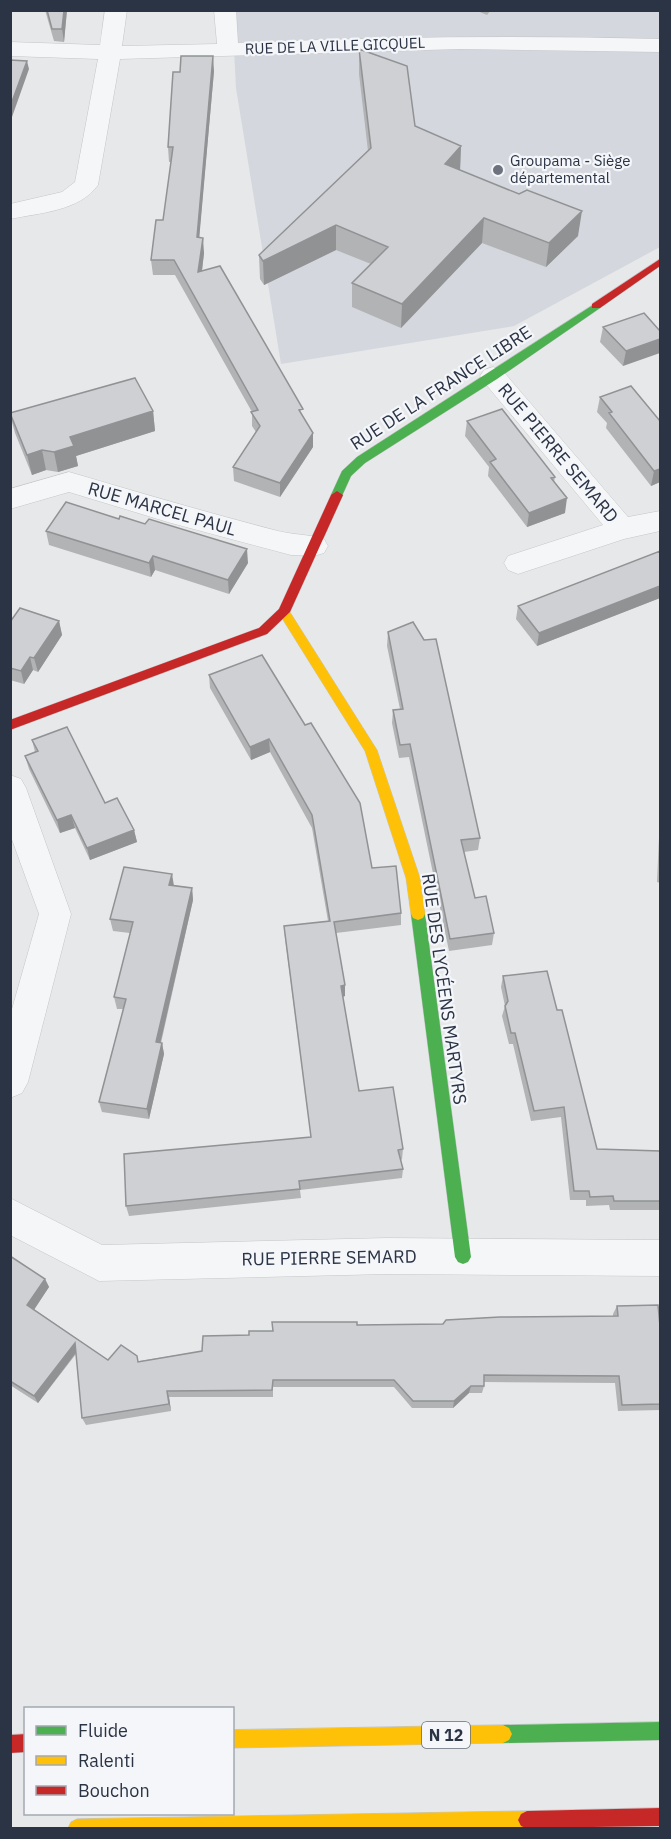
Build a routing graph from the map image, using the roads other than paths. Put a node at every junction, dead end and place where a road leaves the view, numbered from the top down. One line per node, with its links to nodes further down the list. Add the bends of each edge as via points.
1 (116, 10): 6 (street)
2 (225, 10): 5 (street)
3 (660, 46): 5 (street, RUE DE LA VILLE GICQUEL, via 460,42)
4 (10, 49): 6 (street, RUE DE LA VILLE GICQUEL)
5 (228, 50): 6 (street, RUE DE LA VILLE GICQUEL)
6 (111, 51): 7 (street, via 86,185 70,198)
7 (10, 212)
8 (660, 262): 9 (main road, RUE DE LA FRANCE LIBRE)
9 (493, 376): 12 (street, RUE PIERRE SEMARD); 13 (main road, RUE DE LA FRANCE LIBRE, via 361,460 346,474)
10 (10, 499): 13 (street, RUE MARCEL PAUL, via 69,482 280,542)
11 (660, 521): 12 (street, RUE PIERRE SEMARD)
12 (622, 529): 14 (street, RUE PIERRE SEMARD)
13 (314, 546): 15 (main road, RUE DE LA FRANCE LIBRE)
14 (518, 563)
15 (284, 612): 16 (main road, RUE DE LA FRANCE LIBRE, via 263,631); 20 (main road, RUE DES LYCÉENS MARTYRS, via 371,750 413,878)
16 (10, 725)
17 (10, 788): 18 (street, via 55,914)
18 (10, 1082)
19 (10, 1215): 20 (street, RUE PIERRE SEMARD, via 99,1263)
20 (463, 1257): 21 (street, RUE PIERRE SEMARD)
21 (660, 1258)
22 (660, 1731): 23 (main road, N 12)
23 (234, 1739)
24 (660, 1817): 25 (main road)
25 (77, 1828)

